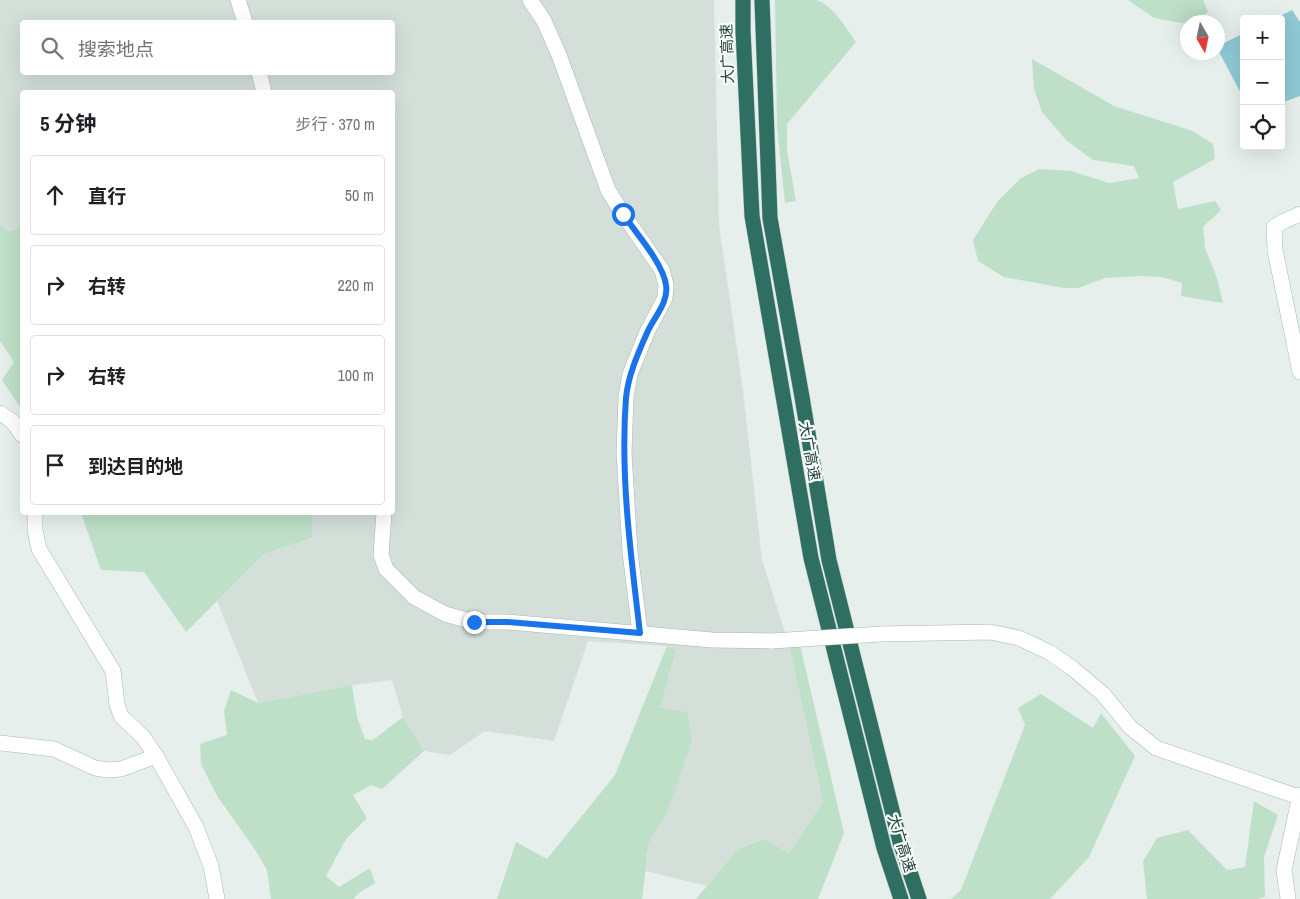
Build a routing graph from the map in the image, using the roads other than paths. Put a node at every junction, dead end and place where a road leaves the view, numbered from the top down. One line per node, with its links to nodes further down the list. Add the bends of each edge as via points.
1 (238, 0): 5 (street)
2 (530, 0): 14 (street, via 560,55 608,190 662,270 666,285 666,298 647,332 630,374 626,397 624,453 630,552)
3 (743, 0): 19 (highway, 大广高速, via 752,216 810,558 884,848)
4 (762, 0): 20 (highway, 大广高速, via 770,218 829,560 900,842)
5 (244, 20)
6 (260, 75): 7 (street)
7 (264, 90)
8 (1300, 214): 9 (street, via 1274,227 1275,250)
9 (1300, 372)
10 (0, 413): 11 (street)
11 (20, 432)
12 (35, 515): 16 (street, via 39,549 113,671 120,716 143,737)
13 (384, 515): 14 (street, via 381,555 386,568 414,597 446,614 474,622)
14 (640, 633): 17 (street, bridge, via 712,640 772,641 990,632 1019,638 1049,652 1078,673 1103,694 1130,727 1156,748)
15 (0, 743): 16 (street, via 54,749 95,768 108,770 121,769)
16 (156, 756): 18 (street, via 196,827 212,866)
17 (1300, 796): 21 (street, via 1284,870)
18 (217, 899)
19 (902, 899)
20 (919, 899)
21 (1288, 899)

